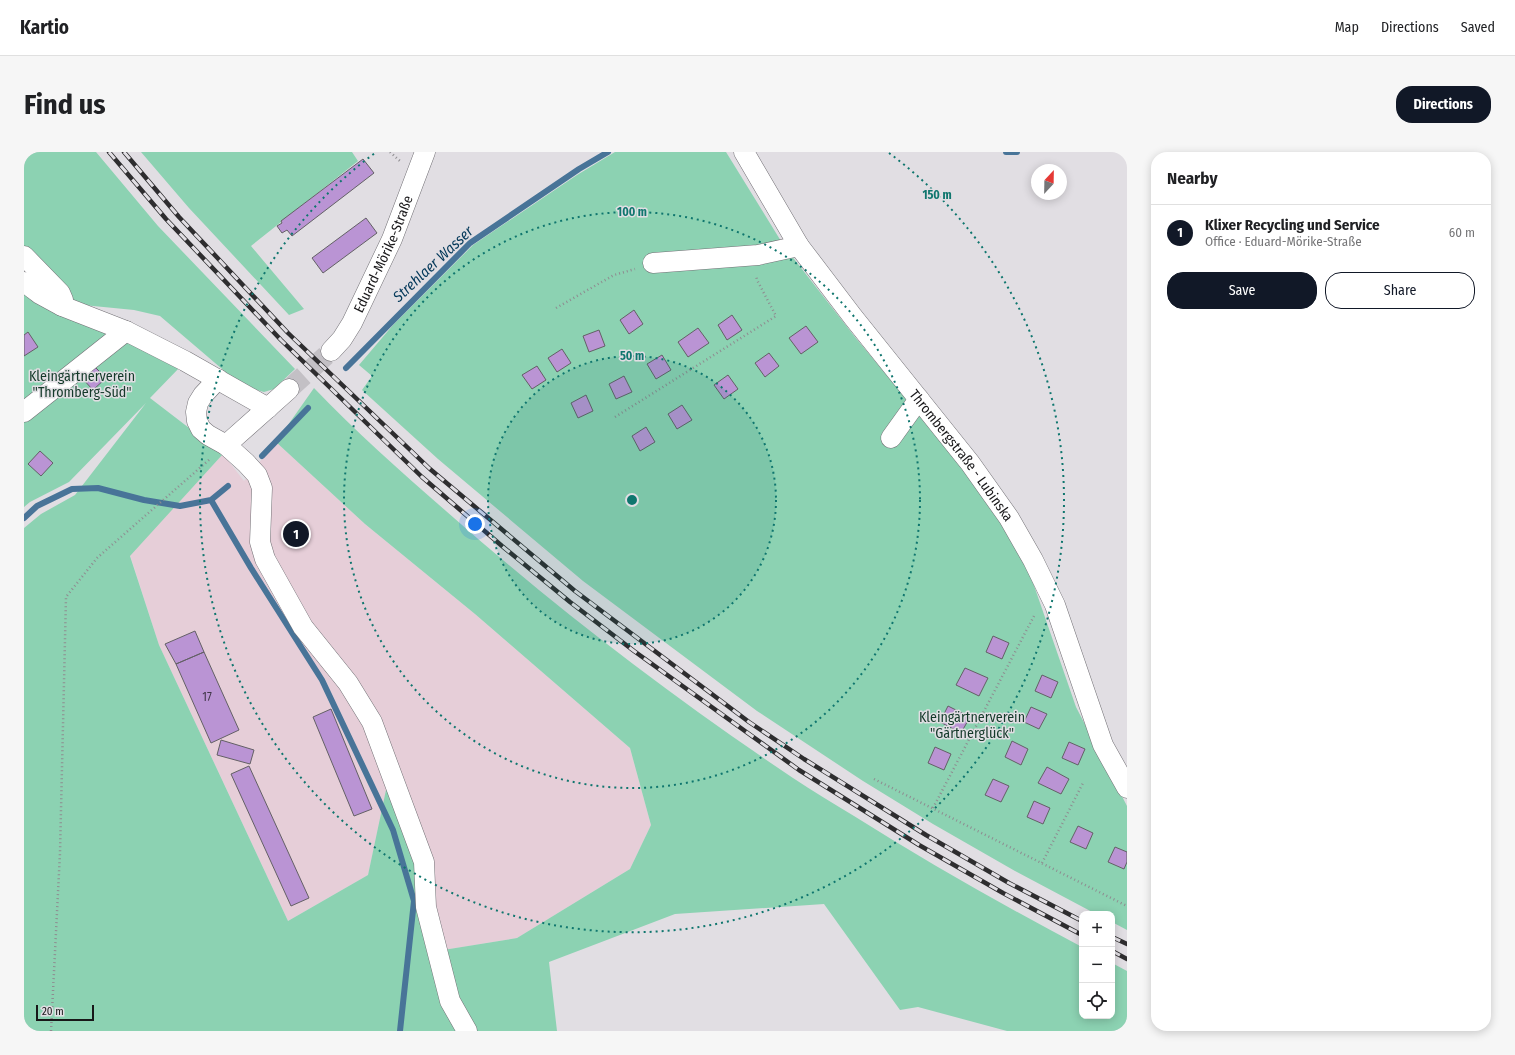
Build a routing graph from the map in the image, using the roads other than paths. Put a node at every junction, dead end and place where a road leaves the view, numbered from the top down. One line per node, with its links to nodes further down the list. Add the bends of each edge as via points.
1 (425, 152): 9 (street, Eduard-Mörike-Straße, via 392,239 352,323)
2 (744, 152): 3 (street, Thrombergstraße - Lubinska)
3 (799, 246): 5 (street, via 758,256); 12 (street, Thrombergstraße - Lubinska)
4 (24, 256): 7 (street, via 60,293 64,300)
5 (653, 263)
6 (24, 282): 7 (street)
7 (62, 306): 8 (street)
8 (126, 331): 10 (street); 14 (street)
9 (331, 351)
10 (218, 379): 13 (street); 16 (street, via 198,403 197,421 208,435)
11 (289, 389): 13 (street)
12 (919, 399): 15 (street); 17 (street, Thrombergstraße - Lubinska, via 1010,518 1033,560 1055,605 1103,745)
13 (268, 408): 16 (street)
14 (24, 412)
15 (891, 438)
16 (226, 445): 18 (street, via 246,463 262,488 260,542 265,559 303,627 348,683 372,722 424,862 426,907 450,1001)
17 (1127, 788)
18 (467, 1031)

